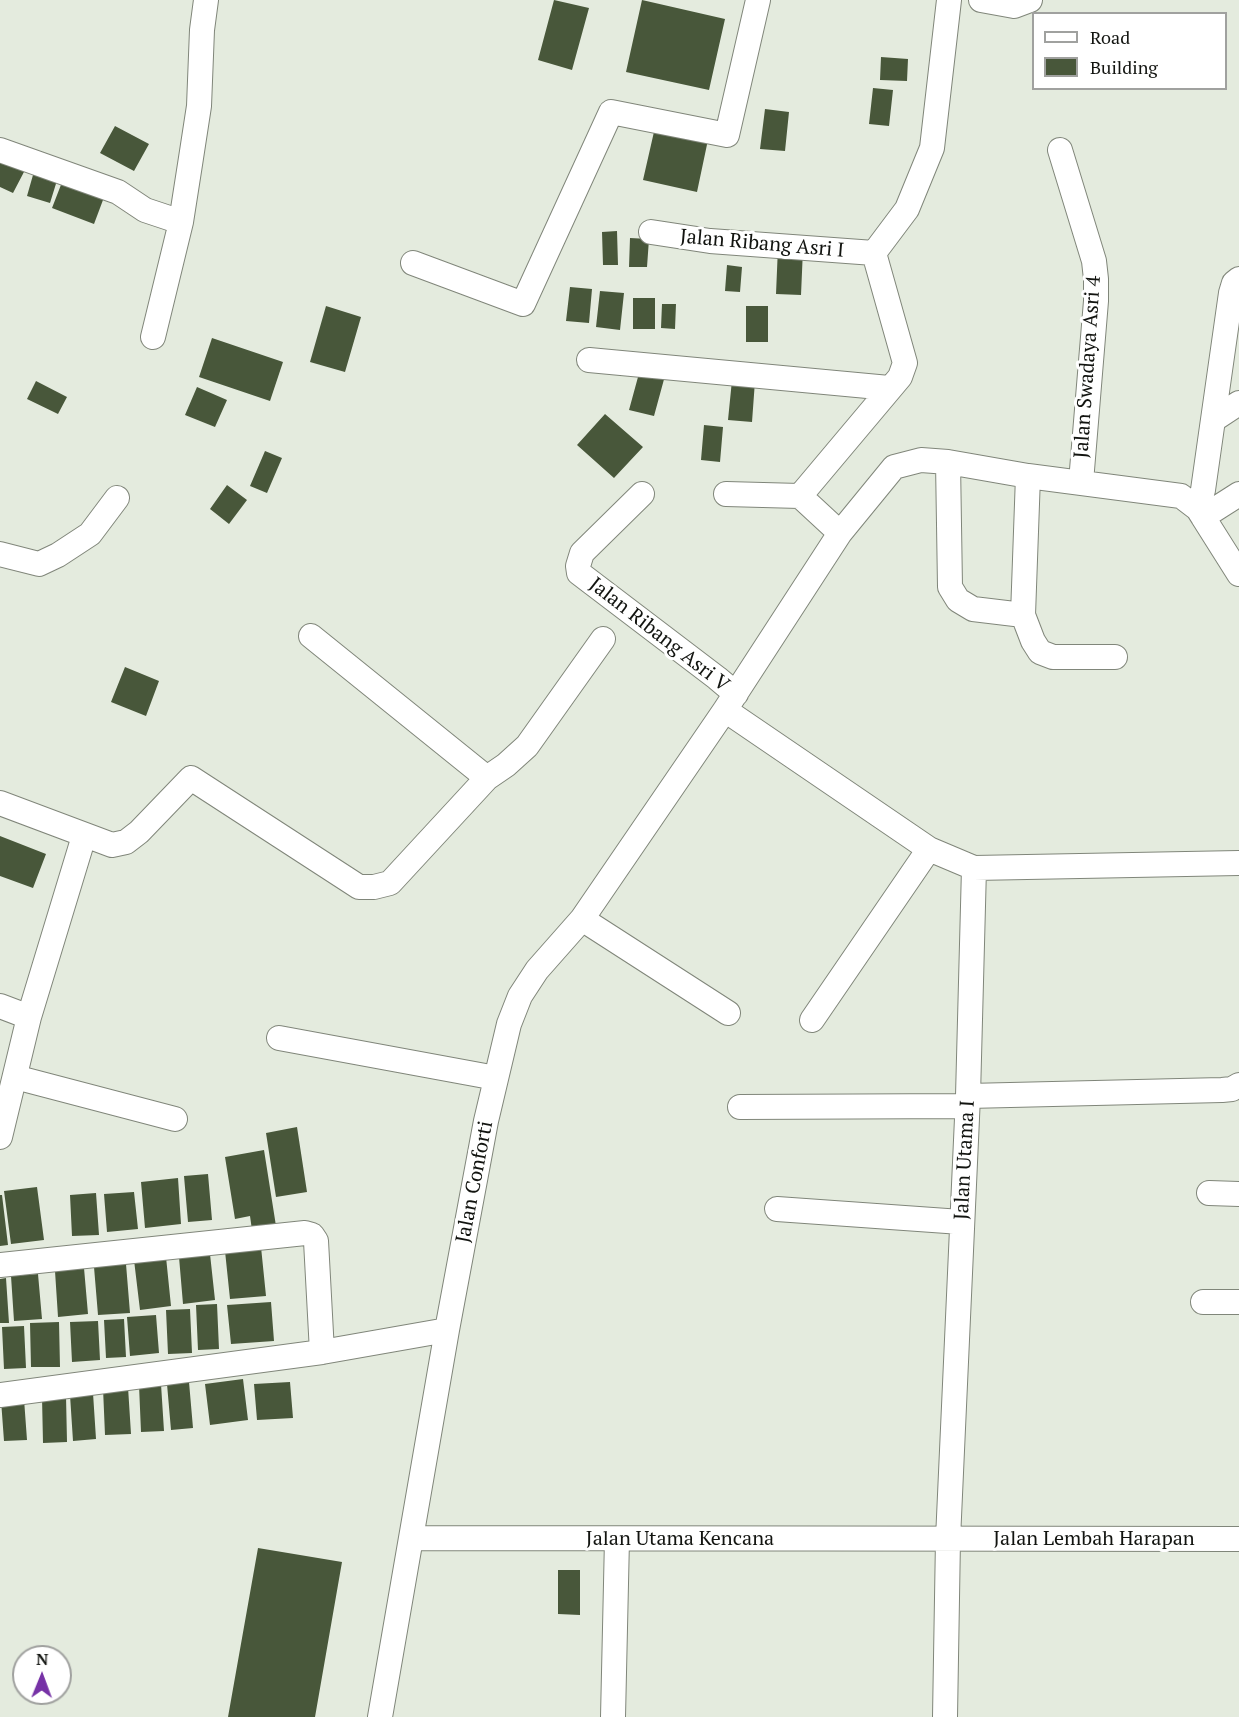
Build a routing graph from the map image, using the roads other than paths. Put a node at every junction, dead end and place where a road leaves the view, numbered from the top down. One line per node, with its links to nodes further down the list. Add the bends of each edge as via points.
1 (206, 0): 8 (street, via 198,106)
2 (758, 0): 11 (street, via 727,135 611,112 523,304)
3 (949, 0): 10 (street, via 932,148 907,209)
4 (981, 0): 5 (street, via 1014,6)
5 (1029, 0)
6 (0, 150): 8 (street, via 118,192 145,210)
7 (1060, 150): 20 (street, Jalan Swadaya Asri 4, via 1096,279)
8 (181, 222): 13 (street)
9 (651, 232): 10 (street, Jalan Ribang Asri I, via 710,241)
10 (874, 253): 15 (street, via 905,363 900,377)
11 (413, 263)
12 (1239, 279): 17 (street, via 1231,293)
13 (153, 337)
14 (589, 360): 15 (street)
15 (889, 388): 24 (street)
16 (1239, 403): 17 (street)
17 (1213, 420): 26 (street)
18 (948, 462): 19 (street, Jalan Conforti); 27 (street, Jalan Conforti, via 921,460 894,467); 30 (street, via 950,587 958,600 972,609)
19 (1028, 476): 20 (street, Jalan Conforti); 30 (street)
20 (1081, 482): 26 (street, Jalan Conforti, via 1181,496)
21 (642, 494): 34 (street, Jalan Ribang Asri V, via 582,553 579,573 717,678)
22 (726, 494): 24 (street)
23 (1239, 494): 26 (street)
24 (800, 496): 27 (street)
25 (117, 498): 28 (street, via 90,534 58,555 39,564)
26 (1201, 513): 29 (street)
27 (840, 533): 34 (street, Jalan Conforti)
28 (0, 554)
29 (1239, 574)
30 (1023, 615): 33 (street, via 1040,652 1053,657)
31 (310, 636): 35 (street)
32 (603, 639): 35 (street, via 527,746)
33 (1115, 657)
34 (730, 702): 38 (street); 41 (street, Jalan Conforti)
35 (487, 778): 37 (street, via 390,883 374,887 359,888 191,778 126,842 112,845)
36 (0, 803): 37 (street)
37 (84, 836): 44 (street)
38 (930, 849): 40 (street); 45 (street)
39 (1239, 863): 40 (street)
40 (974, 868): 50 (street, Jalan Utama I)
41 (582, 919): 43 (street); 48 (street, Jalan Conforti, via 537,970 520,996)
42 (0, 1006): 44 (street)
43 (728, 1013)
44 (29, 1017): 47 (street)
45 (812, 1020)
46 (279, 1038): 48 (street)
47 (15, 1077): 52 (street); 53 (street)
48 (496, 1078): 61 (street, Jalan Conforti)
49 (1239, 1085): 50 (street, via 1222,1090)
50 (968, 1101): 51 (street); 57 (street, Jalan Utama I)
51 (740, 1107)
52 (175, 1119)
53 (0, 1137)
54 (1209, 1193): 55 (street)
55 (1239, 1194)
56 (777, 1209): 57 (street)
57 (961, 1222): 66 (street, Jalan Utama I)
58 (0, 1265): 62 (street, via 305,1233 316,1241)
59 (1203, 1302): 60 (street)
60 (1239, 1302)
61 (447, 1330): 62 (street); 64 (street, Jalan Conforti)
62 (321, 1352): 63 (street)
63 (0, 1395)
64 (412, 1538): 65 (street, Jalan Utama Kencana); 68 (street, Jalan Conforti)
65 (617, 1539): 66 (street, Jalan Utama Kencana); 69 (street)
66 (954, 1539): 67 (street, Jalan Lembah Harapan); 70 (street, Jalan Utama I)
67 (1239, 1539)
68 (380, 1717)
69 (613, 1717)
70 (945, 1717)

